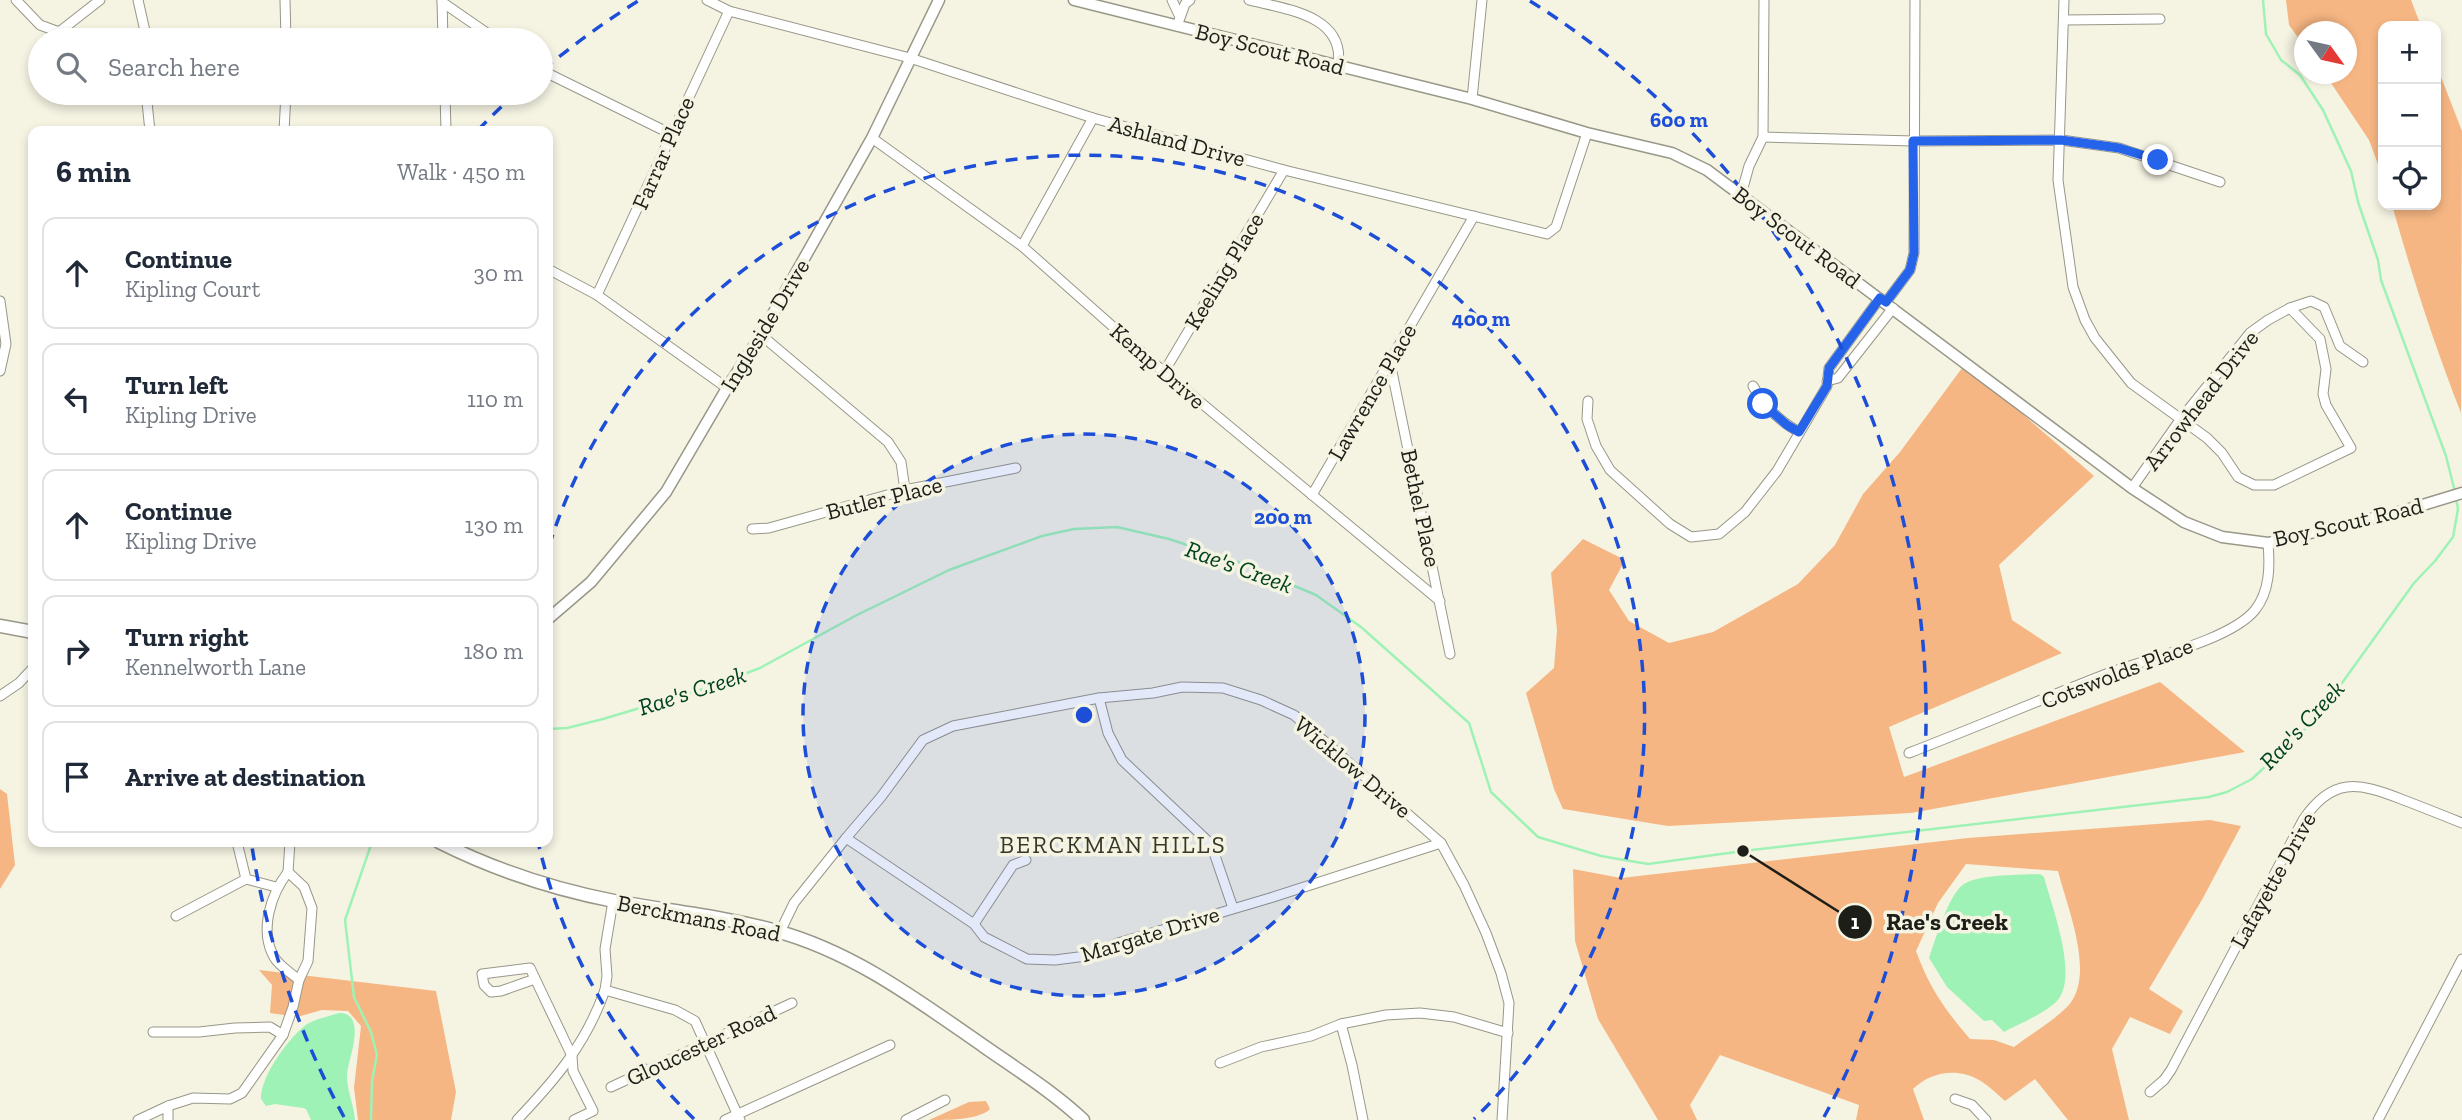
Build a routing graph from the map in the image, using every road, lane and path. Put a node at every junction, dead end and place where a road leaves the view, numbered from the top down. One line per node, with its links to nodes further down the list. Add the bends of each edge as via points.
1 (16, 0): 20 (street)
2 (100, 0): 21 (street)
3 (138, 0): 22 (street)
4 (285, 0): 23 (street)
5 (706, 0): 16 (street, Ashland Drive)
6 (939, 0): 26 (street, Ingleside Drive)
7 (1074, 0): 19 (street, Boy Scout Road)
8 (1172, 0): 19 (street)
9 (1191, 0): 19 (street)
10 (1249, 0): 27 (street, via 1324,24 1336,38)
11 (1482, 0): 29 (street)
12 (1764, 0): 39 (street)
13 (1915, 0): 42 (street)
14 (2064, 0): 18 (street)
15 (442, 1): 24 (street); 25 (street)
16 (729, 11): 26 (street, Ashland Drive); 38 (street, Farrar Place)
17 (2160, 19): 18 (street)
18 (2064, 20): 41 (street)
19 (1179, 21): 27 (street, Boy Scout Road)
20 (48, 28)
21 (64, 28)
22 (144, 28)
23 (286, 28)
24 (443, 28)
25 (481, 28)
26 (910, 58): 33 (street, Ashland Drive); 40 (street, Ingleside Drive)
27 (1338, 66): 29 (street, Boy Scout Road)
28 (553, 76): 38 (street)
29 (1472, 99): 37 (street, Boy Scout Road)
30 (147, 105): 34 (street)
31 (285, 105): 35 (street)
32 (445, 105): 36 (street)
33 (1093, 118): 43 (street, Ashland Drive); 47 (street)
34 (149, 126)
35 (284, 126)
36 (446, 126)
37 (1587, 133): 45 (street, Boy Scout Road, via 1672,153 1707,170); 46 (street, Ashland Drive, via 1556,227 1547,234)
38 (671, 134): 49 (street, Farrar Place)
39 (1763, 137): 42 (street); 45 (street)
40 (872, 138): 47 (street, Kemp Drive); 53 (street, Ingleside Drive)
41 (2061, 140): 42 (street); 44 (street, via 2119,148); 62 (street, via 2058,180 2073,287 2085,320 2131,383)
42 (1913, 141): 51 (street, via 1914,253 1910,270)
43 (1284, 170): 46 (street, Ashland Drive); 57 (street, Keeling Place)
44 (2220, 182)
45 (1741, 195): 51 (street, Boy Scout Road)
46 (1474, 216): 54 (street, Lawrence Place)
47 (1022, 246): 57 (street, Kemp Drive)
48 (553, 272): 49 (street)
49 (597, 295): 60 (street)
50 (0, 301): 56 (street, via 6,344)
51 (1886, 303): 58 (street, via 1829,368); 58 (street, via 1838,378); 65 (street, Boy Scout Road)
52 (2290, 308): 55 (street, Arrowhead Drive, via 2311,301 2324,307 2340,346); 62 (street, Arrowhead Drive, via 2250,333); 62 (street, via 2320,339 2326,405 2351,448 2274,485 2254,485 2238,477 2207,438)
53 (761, 335): 60 (street, Ingleside Drive); 66 (street, via 888,442 901,462)
54 (1390, 362): 68 (street, Lawrence Place); 71 (street, Bethel Place)
55 (2363, 362)
56 (0, 371)
57 (1164, 372): 68 (street, Kemp Drive)
58 (1827, 381): 63 (street)
59 (1753, 386): 63 (street, via 1763,404)
60 (727, 388): 72 (street, Ingleside Drive, via 666,492 591,582)
61 (1588, 401): 63 (street, via 1587,419 1610,470 1691,537 1719,534 1745,512 1777,471)
62 (2180, 420): 65 (street, Arrowhead Drive)
63 (1799, 432)
64 (1016, 468): 66 (street, Butler Place)
65 (2132, 488): 70 (street, Boy Scout Road, via 2194,526 2222,537)
66 (905, 490): 69 (street, Butler Place, via 769,528)
67 (2462, 493): 70 (street, Boy Scout Road)
68 (1312, 495): 71 (street, Kemp Drive)
69 (752, 528)
70 (2268, 544): 79 (street, Cotswolds Place, via 2270,572 2264,590 2255,610 2229,631 2111,672)
71 (1440, 601): 75 (street, Bethel Place)
72 (553, 615)
73 (0, 626): 74 (main road)
74 (28, 631)
75 (1450, 654)
76 (28, 673): 77 (street)
77 (0, 695)
78 (1098, 698): 81 (street, Wicklow Drive, via 953,726 923,740); 82 (street, Wicklow Drive, via 1196,687 1223,688 1261,701 1294,715); 91 (street, via 1122,760 1211,844)
79 (1909, 753)
80 (2462, 823): 109 (street, Lafayette Drive, via 2366,786 2345,787 2321,798 2303,820 2171,1070)
81 (846, 838): 93 (street, Margate Drive); 94 (street, Wicklow Drive, via 794,903)
82 (1441, 843): 91 (street, Margate Drive); 102 (street, Wicklow Drive, via 1502,973)
83 (238, 847): 88 (street)
84 (290, 847): 87 (street)
85 (450, 847): 90 (main road, Berckmans Road, via 534,882)
86 (1027, 860): 93 (street, via 1013,865)
87 (288, 872): 89 (street); 97 (street, via 304,887 312,908 308,961)
88 (246, 879): 89 (street); 92 (street)
89 (276, 887): 97 (street, via 267,941 275,959)
90 (613, 901): 94 (main road, Berckmans Road); 98 (street, via 605,949)
91 (1233, 908): 93 (street, Margate Drive, via 1086,956 1055,960 1027,959 984,937)
92 (176, 916)
93 (974, 924)
94 (780, 932): 120 (main road, Berckmans Road, via 841,956 888,982)
95 (2462, 959): 124 (street)
96 (535, 979): 96 (street, via 491,992 482,974 530,968); 106 (street)
97 (299, 980): 103 (street)
98 (605, 990): 104 (street, via 675,1010 695,1021); 106 (street)
99 (792, 1003): 104 (street, Gloucester Road)
100 (1340, 1024): 102 (street, via 1420,1013 1454,1017); 107 (street); 121 (street)
101 (153, 1032): 103 (street, via 270,1027)
102 (1508, 1033): 122 (street, Wicklow Drive)
103 (283, 1035): 112 (street, via 242,1093 230,1100 193,1098)
104 (706, 1042): 108 (street, Gloucester Road); 113 (street)
105 (890, 1045): 113 (street)
106 (572, 1056): 116 (street); 117 (street, via 573,1071 593,1111)
107 (1220, 1063)
108 (611, 1087)
109 (2150, 1092)
110 (1955, 1099): 123 (street, via 1972,1105)
111 (945, 1100): 119 (street)
112 (168, 1106): 114 (street); 115 (street)
113 (739, 1117): 118 (street)
114 (138, 1120)
115 (168, 1120)
116 (517, 1120)
117 (574, 1120)
118 (726, 1120)
119 (906, 1120)
120 (1083, 1120)
121 (1363, 1120)
122 (1502, 1120)
123 (1986, 1120)
124 (2378, 1120)

